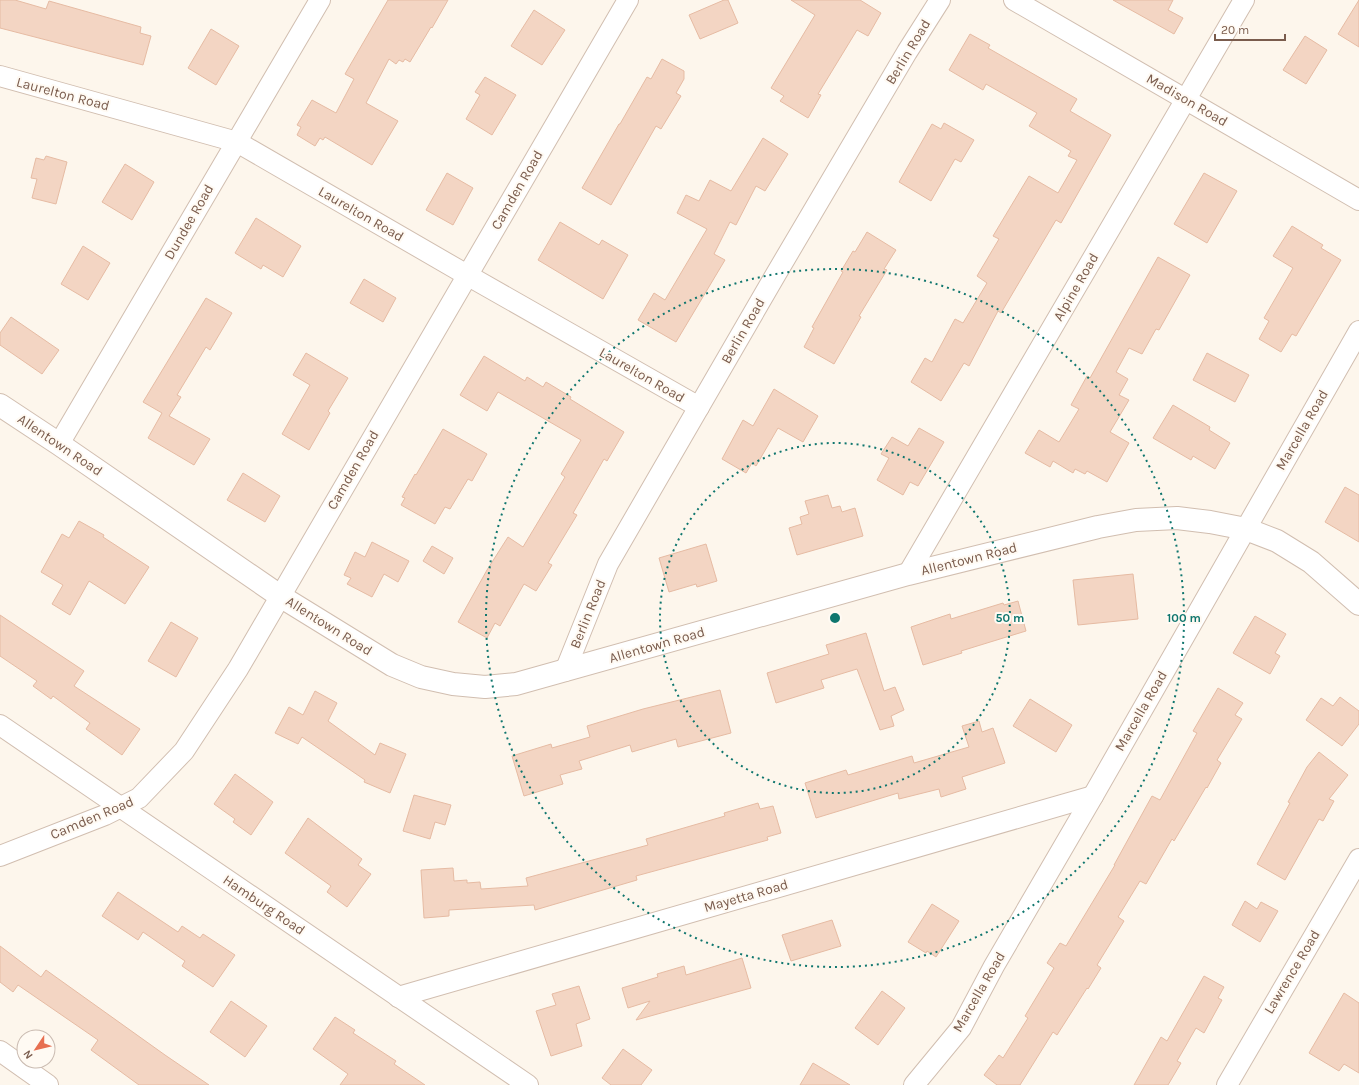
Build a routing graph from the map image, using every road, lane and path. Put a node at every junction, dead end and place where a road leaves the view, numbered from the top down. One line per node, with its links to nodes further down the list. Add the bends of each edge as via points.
1 (320, 0): 8 (street, Dundee Road)
2 (628, 0): 10 (street, Camden Road)
3 (940, 0): 13 (street, Berlin Road)
4 (1014, 0): 7 (street, Madison Road)
5 (1244, 0): 7 (street, Alpine Road)
6 (0, 76): 8 (street, Laurelton Road)
7 (1186, 99): 9 (street, Madison Road); 16 (street, Alpine Road)
8 (237, 142): 10 (street, Laurelton Road); 14 (street, Dundee Road)
9 (1359, 200)
10 (467, 275): 13 (street, Laurelton Road); 17 (street, Camden Road)
11 (1359, 331): 15 (street, Marcella Road)
12 (0, 405): 14 (street, Allentown Road)
13 (699, 407): 19 (street, Berlin Road, via 608,564)
14 (59, 444): 17 (street, Allentown Road)
15 (1246, 529): 16 (street, Allentown Road, via 1177,518 1136,520); 18 (street, Allentown Road, via 1277,541 1311,562); 21 (street, Marcella Road)
16 (908, 574): 19 (street, Allentown Road)
17 (280, 596): 19 (street, Allentown Road, via 392,665 421,677 485,687 516,684); 22 (street, Camden Road, via 238,669 184,751 139,798)
18 (1359, 604)
19 (565, 671)
20 (0, 725): 22 (street, Hamburg Road)
21 (1093, 796): 25 (street, Mayetta Road); 29 (street, Marcella Road, via 961,1028)
22 (121, 807): 23 (street, Camden Road); 25 (street, Hamburg Road)
23 (0, 856)
24 (1359, 859): 30 (street, Lawrence Road)
25 (398, 997): 28 (street, Hamburg Road)
26 (0, 1051): 27 (street)
27 (35, 1082)
28 (528, 1085)
29 (914, 1085)
30 (1227, 1085)

